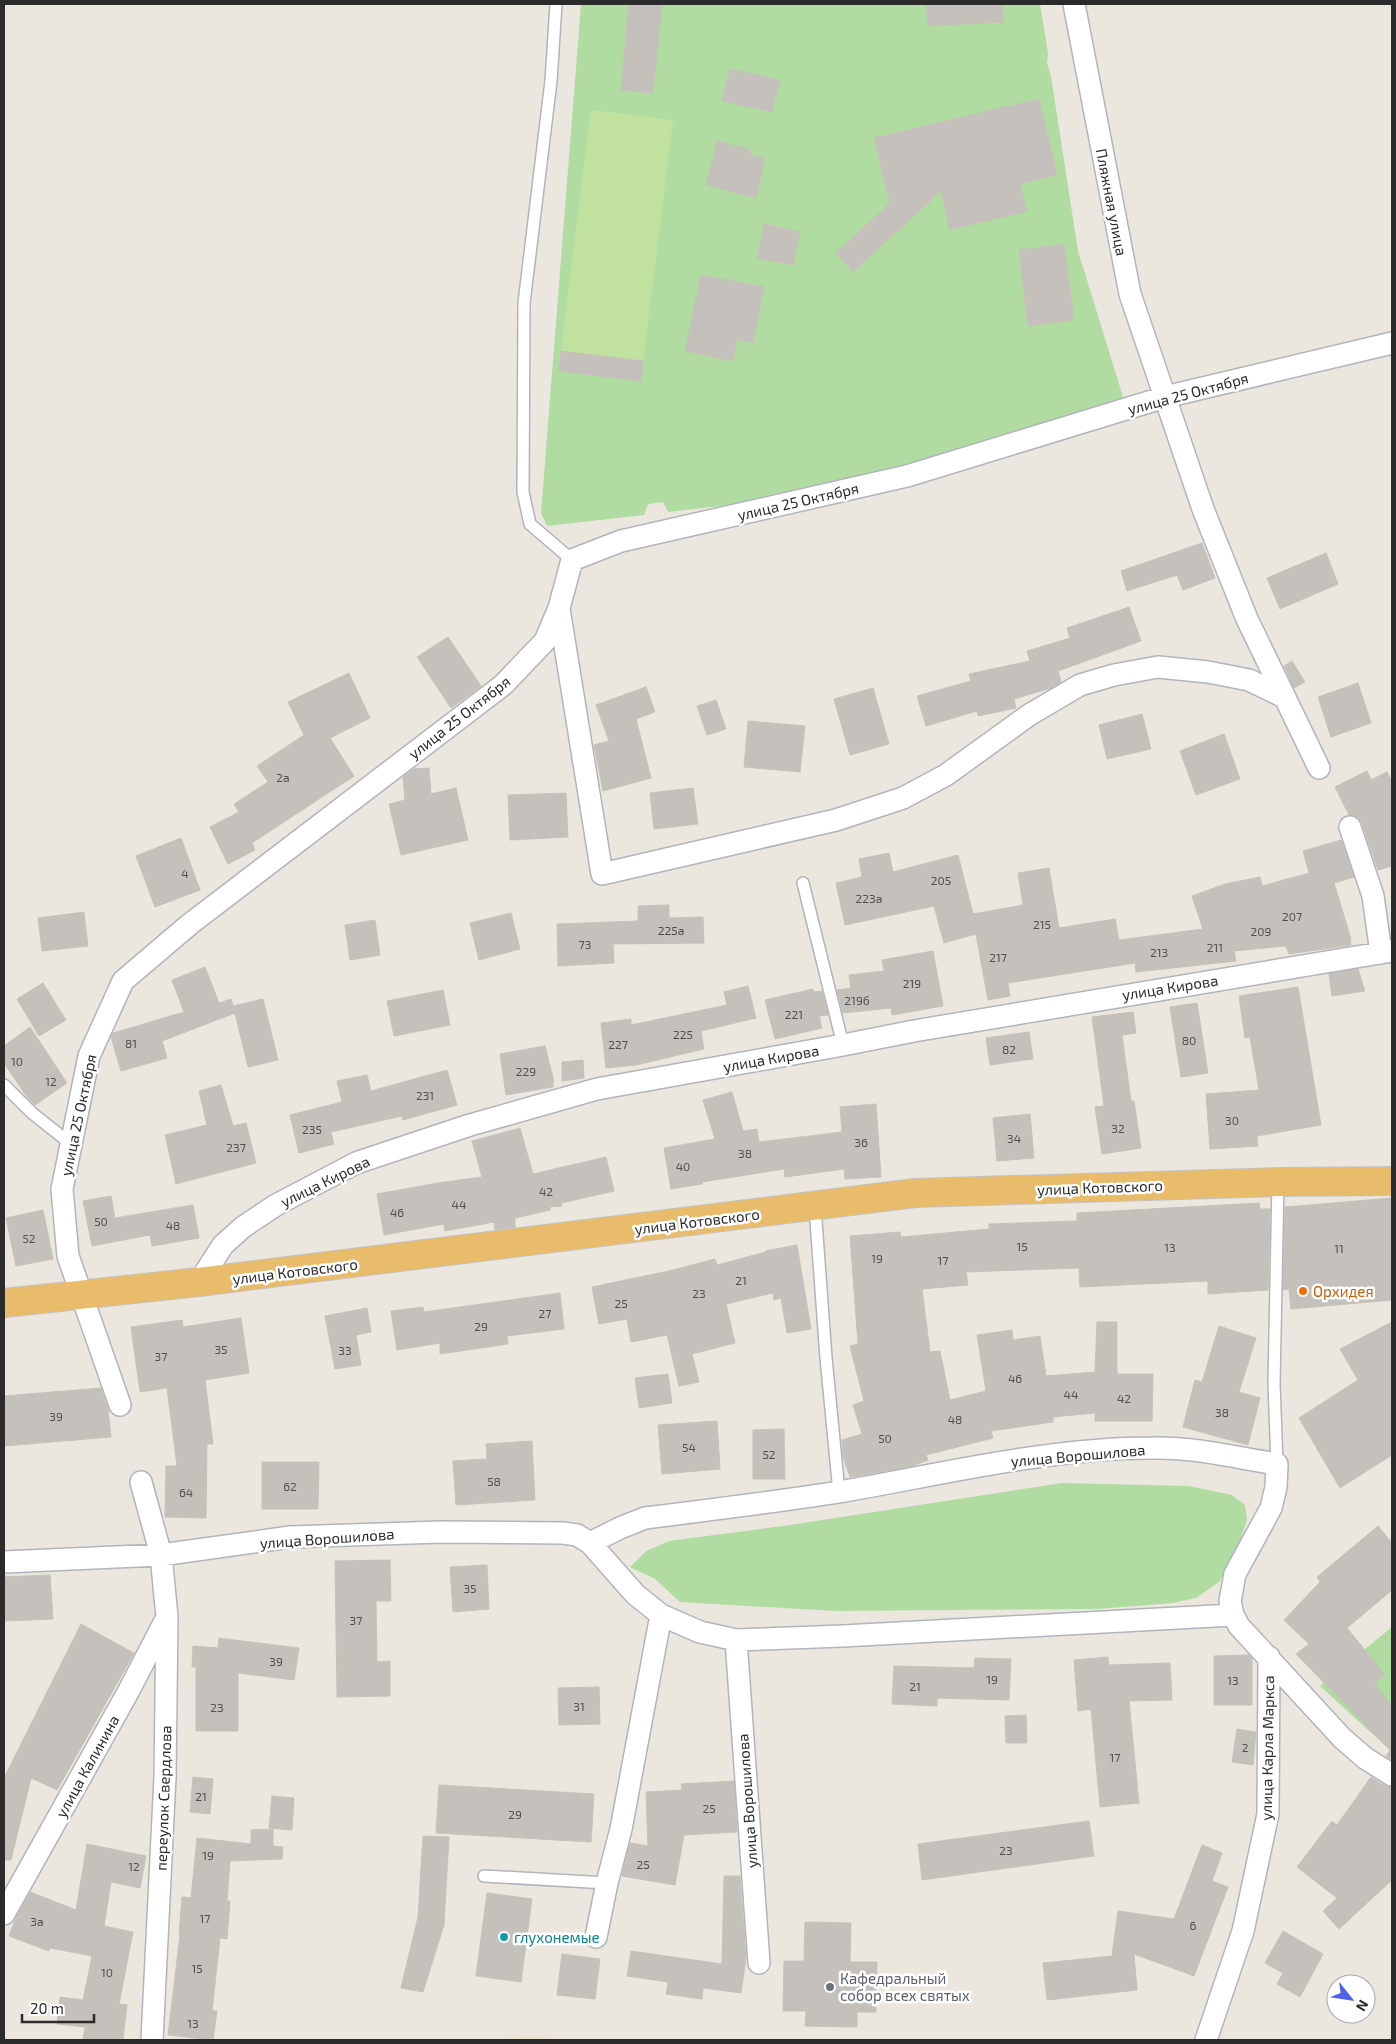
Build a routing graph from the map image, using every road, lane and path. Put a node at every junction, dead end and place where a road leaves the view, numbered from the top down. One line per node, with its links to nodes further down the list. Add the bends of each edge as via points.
1 (556, 4): 5 (lane, via 551,81 524,303 523,492 530,524)
2 (1074, 4): 4 (street, Пляжная улица, via 1130,294)
3 (1392, 343): 4 (street, улица 25 Октября)
4 (1165, 397): 5 (street, улица 25 Октября, via 907,476 621,541); 7 (street, Пляжная улица, via 1203,509)
5 (572, 560): 6 (street, улица 25 Октября)
6 (559, 608): 7 (street, via 602,874 836,820 903,798 946,775 1029,715 1080,685 1114,675 1158,667 1208,672 1249,680); 14 (street, улица 25 Октября, via 545,641 504,685 190,924 123,980 89,1056)
7 (1284, 698): 8 (street, Пляжная улица)
8 (1319, 768)
9 (1350, 827): 11 (street, via 1373,896)
10 (803, 883): 12 (lane)
11 (1386, 952): 12 (street, улица Кирова, via 914,1031)
12 (843, 1046): 18 (street, улица Кирова, via 597,1090 470,1125 356,1163 276,1205 243,1227 223,1244)
13 (4, 1085): 14 (lane, via 32,1113)
14 (71, 1144): 19 (street, улица 25 Октября, via 62,1190 68,1256)
15 (1392, 1181): 16 (highway, улица Котовского)
16 (1278, 1182): 17 (highway, улица Котовского, via 915,1193); 22 (lane, via 1274,1384)
17 (815, 1207): 18 (highway, улица Котовского); 24 (lane)
18 (200, 1282): 19 (highway, улица Котовского)
19 (82, 1295): 20 (highway, улица Котовского); 21 (street, улица 25 Октября)
20 (4, 1303)
21 (120, 1405)
22 (1277, 1464): 24 (street, улица Ворошилова, via 1188,1450 1103,1450 1000,1462); 29 (street, via 1271,1508 1235,1574 1230,1601)
23 (140, 1482): 26 (street, переулок Свердлова)
24 (839, 1492): 25 (street, улица Ворошилова, via 644,1518)
25 (590, 1543): 26 (street, улица Ворошилова, via 577,1535 563,1533 440,1532 290,1537); 28 (street, улица Ворошилова, via 635,1594)
26 (160, 1555): 27 (street, улица Ворошилова); 30 (street, переулок Свердлова)
27 (4, 1562)
28 (661, 1615): 31 (street, улица Ворошилова, via 700,1632); 35 (street, via 621,1829)
29 (1233, 1615): 31 (street, улица Ворошилова); 32 (street, via 1239,1626)
30 (167, 1617): 36 (street, улица Калинина, via 128,1694); 39 (street, переулок Свердлова, via 164,1777)
31 (736, 1640): 38 (street, улица Ворошилова)
32 (1269, 1657): 33 (street, via 1342,1738 1364,1758); 40 (street, улица Карла Маркса, via 1268,1814 1243,1931)
33 (1392, 1775)
34 (484, 1876): 35 (lane)
35 (606, 1884): 37 (street)
36 (4, 1914)
37 (596, 1937)
38 (759, 1963)
39 (152, 2040)
40 (1206, 2040)

